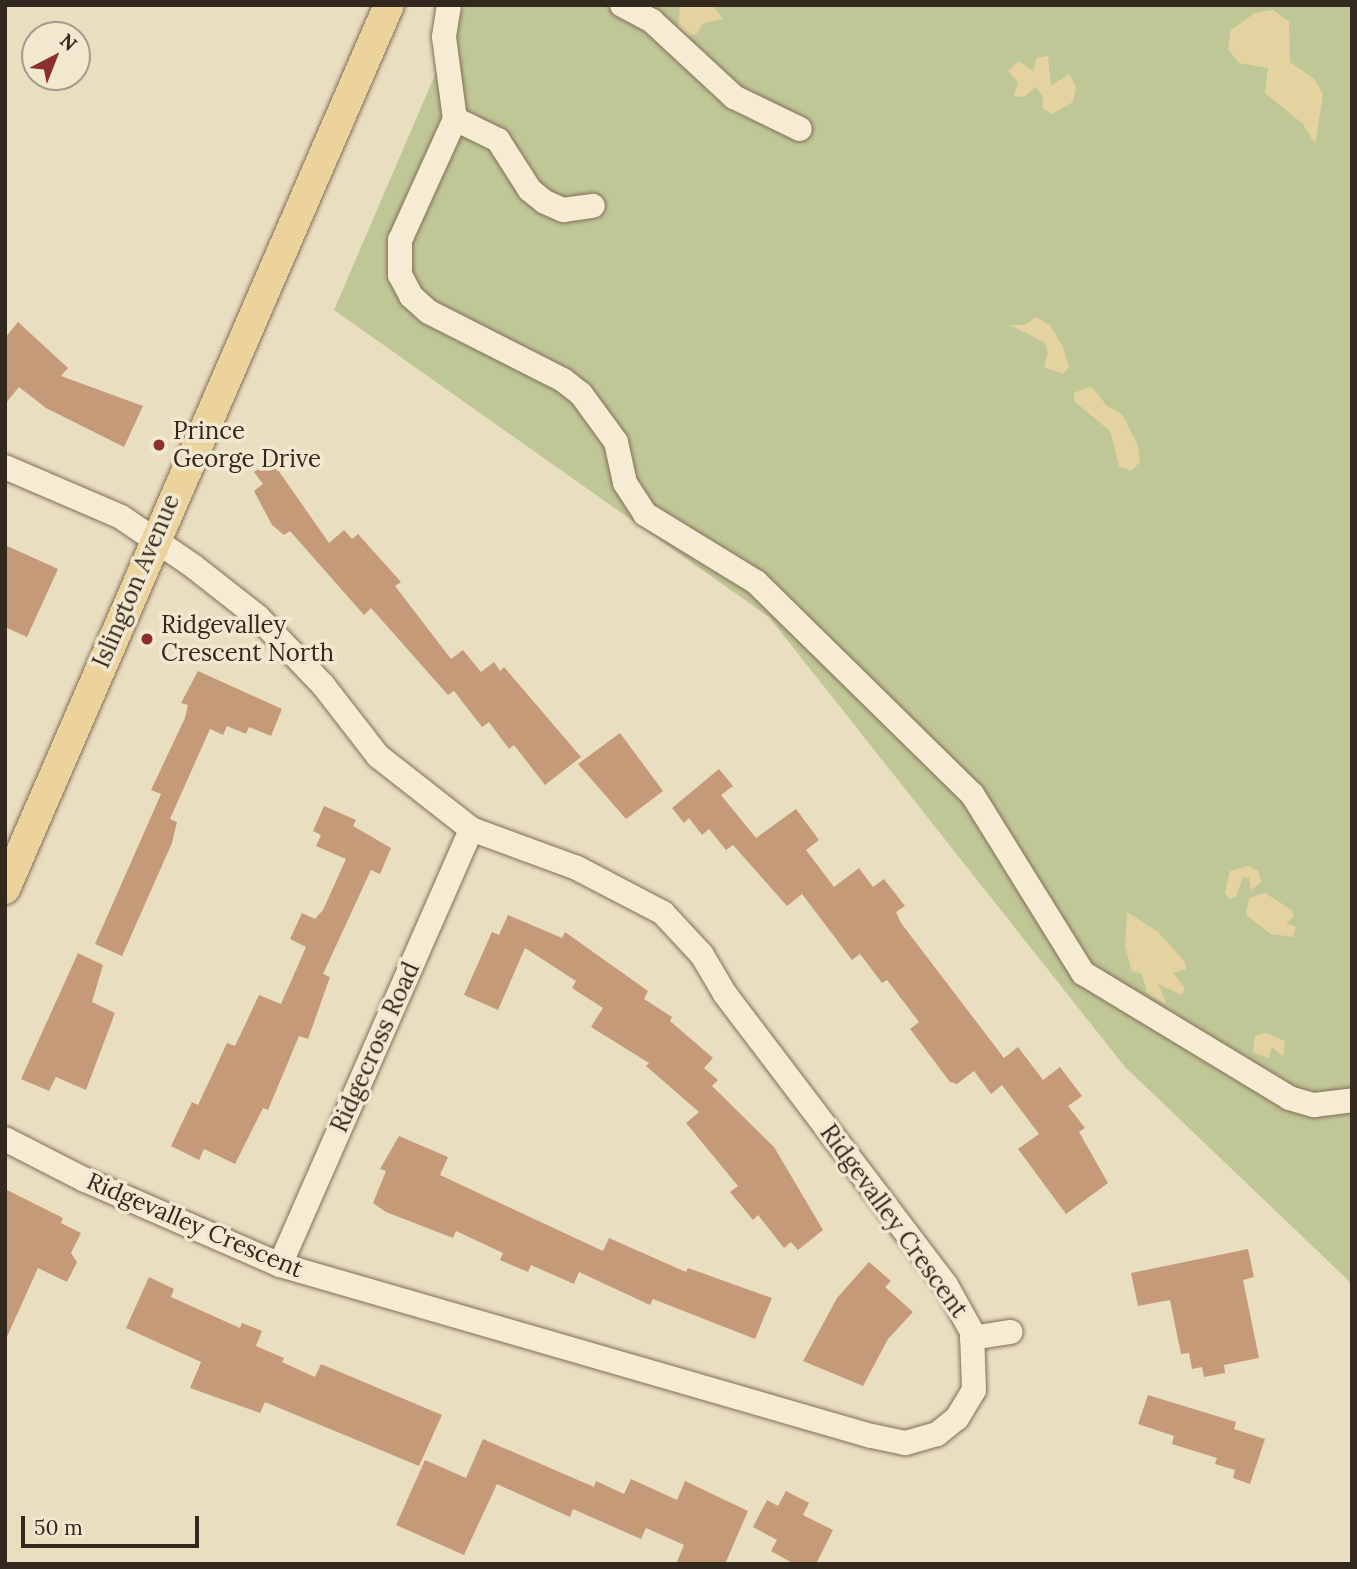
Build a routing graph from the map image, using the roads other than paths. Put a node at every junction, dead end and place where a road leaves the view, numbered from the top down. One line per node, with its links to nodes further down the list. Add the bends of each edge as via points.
1 (389, 5): 8 (main road, Islington Avenue)
2 (449, 5): 4 (street, via 444,37)
3 (622, 5): 5 (street, via 652,21 734,97)
4 (454, 119): 6 (street, via 498,140 517,173 545,202 563,210); 11 (street, via 400,240 400,275 411,296 429,312 563,380 581,394 617,442 625,483 645,514 756,582 972,794 1083,973 1289,1098 1314,1105)
5 (800, 129)
6 (593, 206)
7 (5, 467): 8 (street, via 116,514)
8 (154, 539): 9 (street, Ridgevalley Crescent, via 258,617 323,685 378,756); 10 (main road, Islington Avenue)
9 (471, 829): 13 (street, Ridgecross Road); 15 (street, Ridgevalley Crescent, via 577,868 663,913 682,932 946,1285)
10 (5, 889)
11 (1352, 1100)
12 (5, 1139): 13 (street, Ridgevalley Crescent, via 85,1180)
13 (280, 1265): 15 (street, Ridgevalley Crescent, via 905,1443 937,1434 957,1418 974,1390)
14 (1011, 1332): 15 (street)
15 (972, 1338)

